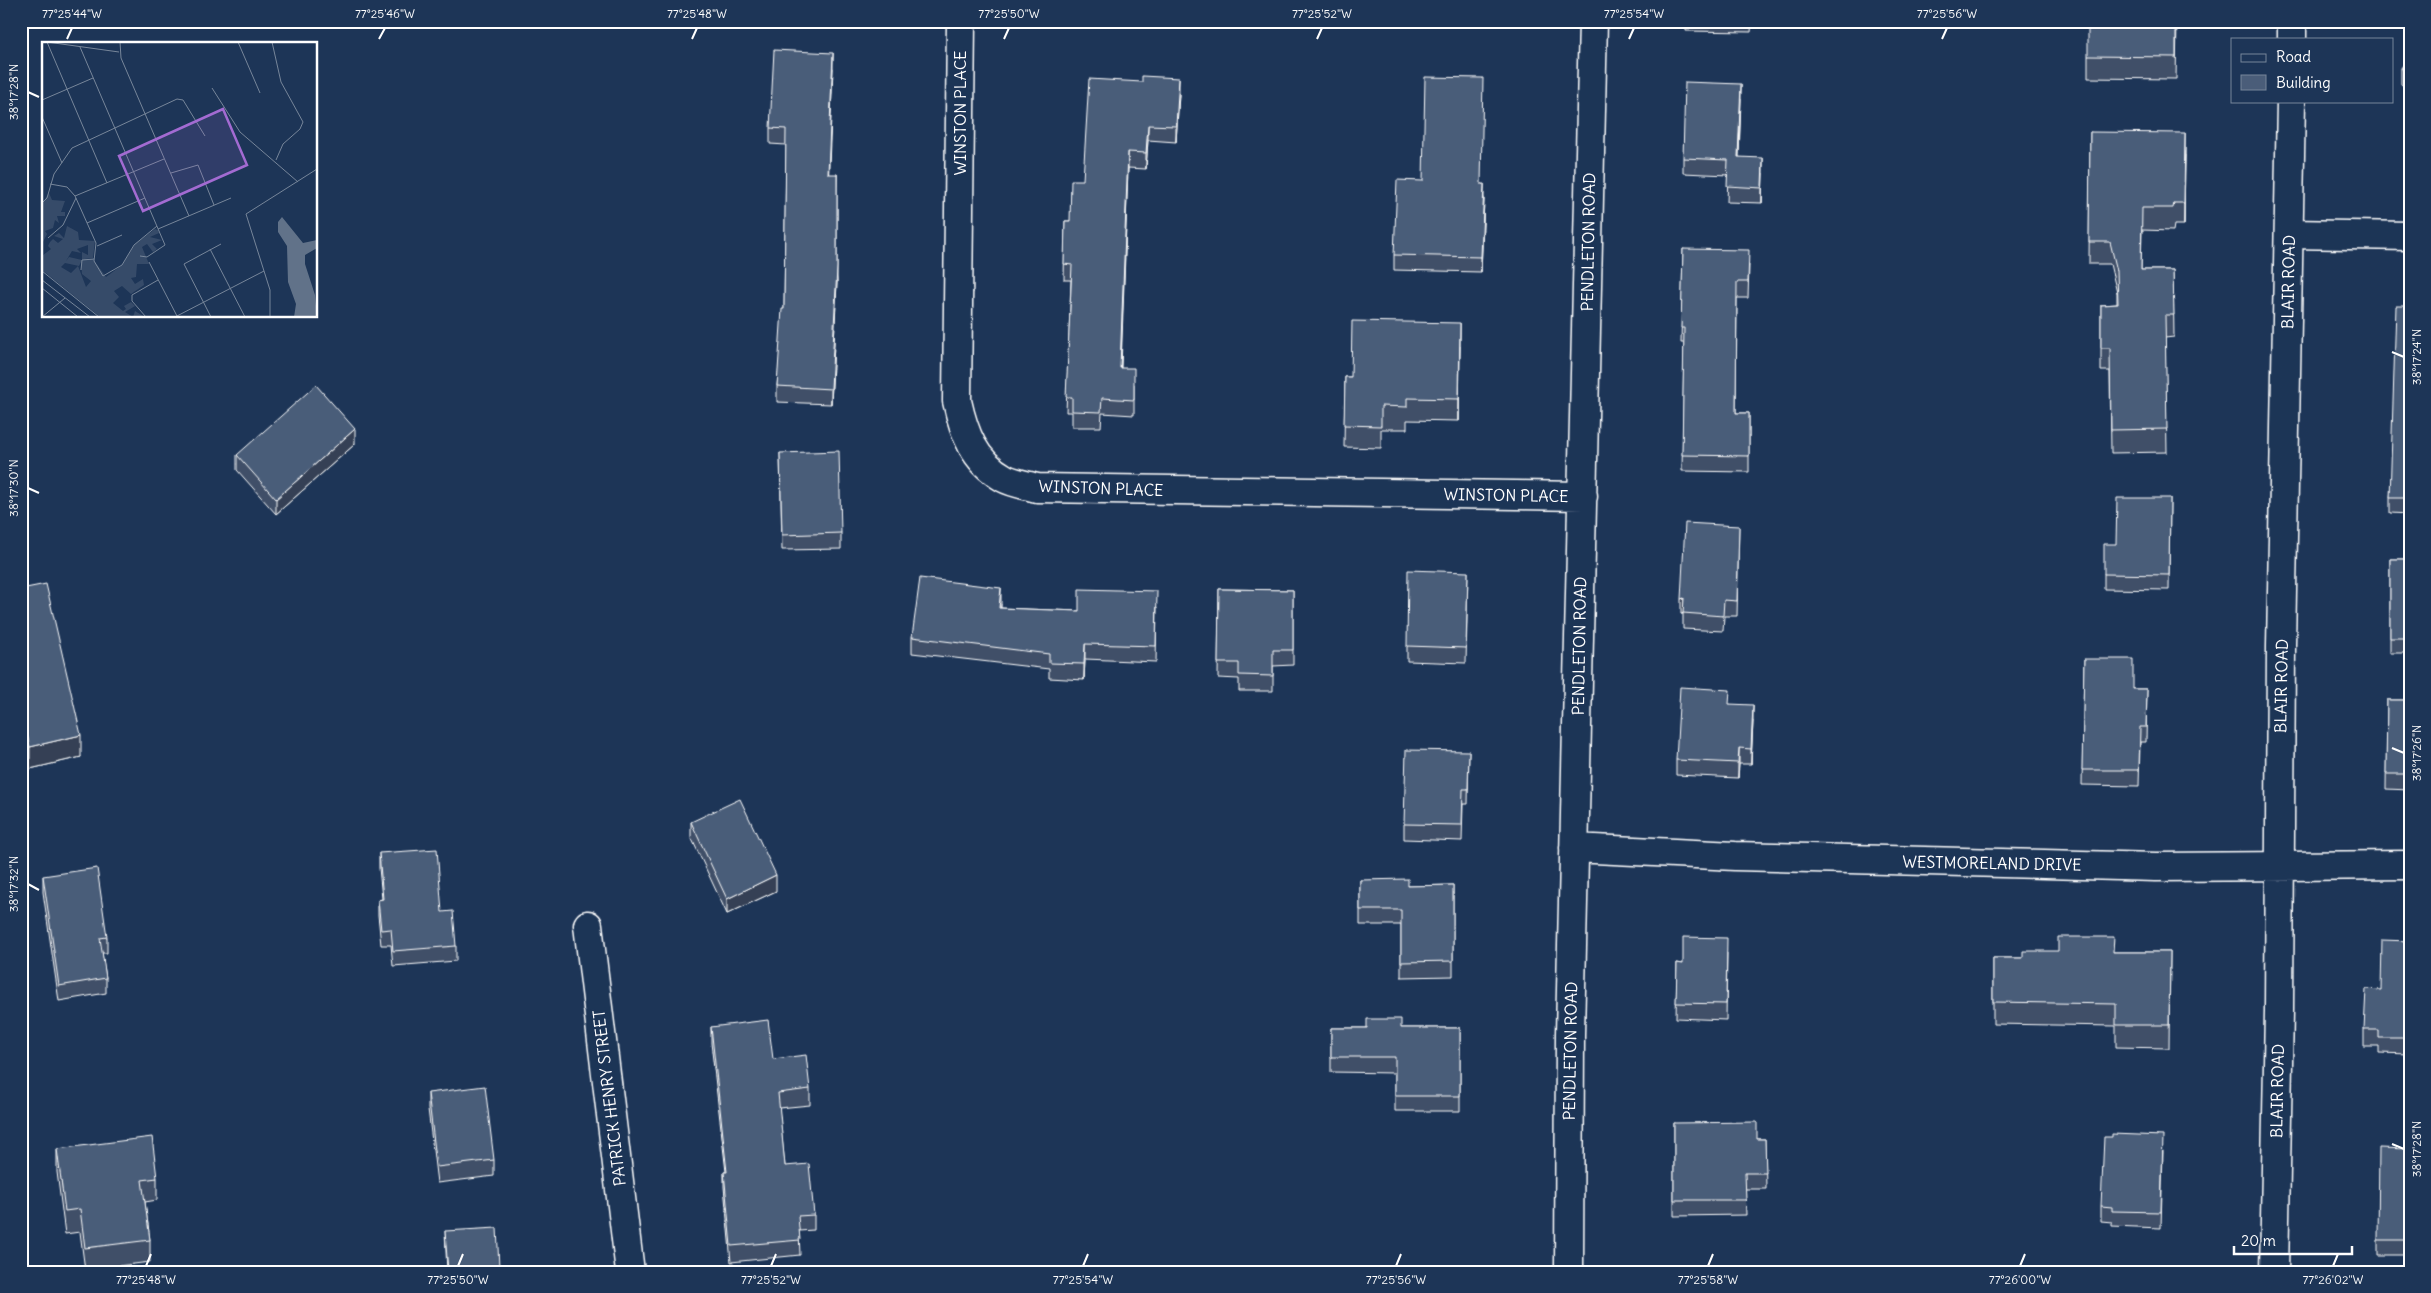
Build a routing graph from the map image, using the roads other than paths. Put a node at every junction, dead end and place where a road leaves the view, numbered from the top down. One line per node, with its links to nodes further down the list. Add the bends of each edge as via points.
1 (960, 21): 8 (street, WINSTON PLACE, via 957,401 963,430 978,455 1004,478 1037,488)
2 (1593, 21): 8 (street, PENDLETON ROAD)
3 (2292, 21): 4 (street)
4 (2292, 38)
5 (2291, 102): 6 (street, BLAIR ROAD)
6 (2289, 234): 7 (street); 11 (street, BLAIR ROAD)
7 (2410, 236)
8 (1583, 496): 9 (street, PENDLETON ROAD)
9 (1574, 848): 11 (street, WESTMORELAND DRIVE, via 2156,867); 14 (street, PENDLETON ROAD)
10 (2410, 865): 11 (street, WESTMORELAND DRIVE)
11 (2279, 866): 15 (street, BLAIR ROAD)
12 (588, 925): 13 (street, PATRICK HENRY STREET)
13 (630, 1272)
14 (1569, 1272)
15 (2274, 1272)

